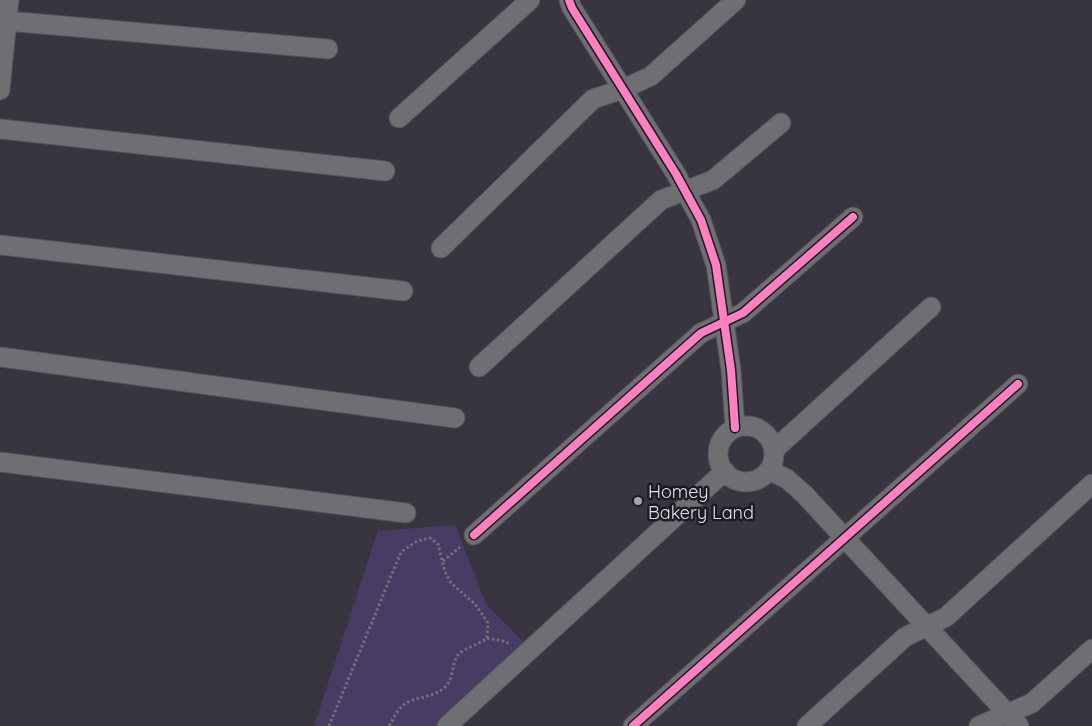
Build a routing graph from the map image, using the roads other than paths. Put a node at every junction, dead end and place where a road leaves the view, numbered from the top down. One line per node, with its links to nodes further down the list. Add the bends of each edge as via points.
1 (9, 0): 5 (street)
2 (530, 0): 10 (street)
3 (569, 0): 8 (street)
4 (736, 0): 8 (street, via 651,76)
5 (7, 21): 6 (street); 7 (street)
6 (328, 49)
7 (0, 86): 9 (street)
8 (623, 89): 14 (street); 17 (street, via 593,99)
9 (0, 90)
10 (399, 118)
11 (782, 123): 14 (street, via 713,180)
12 (0, 129): 13 (street)
13 (385, 171)
14 (685, 191): 20 (street, via 701,220 716,265); 22 (street, via 661,200)
15 (853, 217): 20 (street, via 743,313)
16 (0, 245): 18 (street)
17 (441, 248)
18 (403, 291)
19 (931, 307): 26 (street)
20 (724, 322): 25 (street); 32 (street, via 701,333)
21 (0, 357): 24 (street)
22 (479, 367)
23 (1018, 384): 33 (street)
24 (455, 418)
25 (735, 428): 26 (street, via 744,426 761,430 768,436); 29 (street, via 727,433 719,450 718,459)
26 (774, 450): 28 (street)
27 (0, 462): 31 (street)
28 (769, 470): 29 (street, via 754,481 745,482 736,480); 33 (street, via 787,479 804,494)
29 (725, 471): 37 (street)
30 (1092, 484): 34 (street, via 946,617)
31 (406, 513)
32 (474, 536)
33 (845, 538): 34 (street); 38 (street)
34 (927, 626): 36 (street); 39 (street, via 905,637)
35 (1092, 649): 36 (street)
36 (1014, 720): 40 (street)
37 (447, 726)
38 (633, 726)
39 (807, 726)
40 (979, 726)

